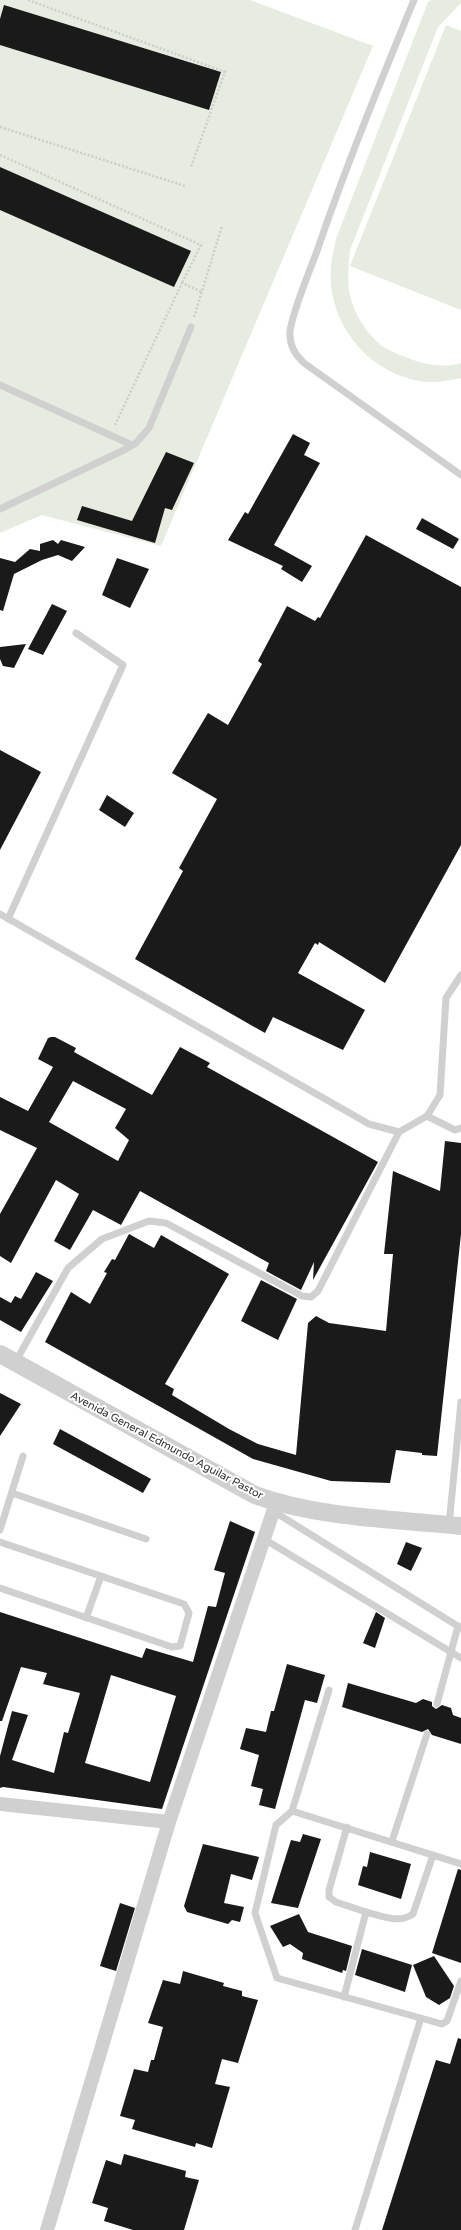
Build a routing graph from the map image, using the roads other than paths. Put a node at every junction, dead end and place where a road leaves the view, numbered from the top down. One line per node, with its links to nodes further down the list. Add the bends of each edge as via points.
1 (414, 0): 5 (lane, via 320,240 292,325 290,340 295,353 304,363)
2 (191, 327): 4 (lane, via 149,428)
3 (0, 385): 4 (lane)
4 (132, 445): 6 (lane)
5 (461, 475)
6 (0, 509)
7 (76, 633): 9 (lane, via 123,665)
8 (0, 914): 9 (lane)
9 (8, 919): 13 (lane, via 368,1124)
10 (461, 975): 11 (lane, via 446,998 440,1095)
11 (427, 1116): 12 (lane, via 456,1130); 13 (lane)
12 (461, 1128)
13 (399, 1132): 14 (lane, via 318,1292 310,1297 302,1296 166,1224 149,1221 102,1239 68,1268)
14 (8, 1358): 18 (street, Avenida General Edmundo Aguilar Pastor)
15 (461, 1402): 19 (lane)
16 (23, 1456): 17 (lane)
17 (12, 1493): 20 (lane); 22 (lane)
18 (275, 1507): 19 (street, Avenida General Edmundo Aguilar Pastor); 21 (street); 27 (lane)
19 (455, 1525)
20 (0, 1530)
21 (264, 1538): 28 (lane); 35 (street)
22 (146, 1539)
23 (0, 1542): 24 (lane)
24 (101, 1576): 26 (lane); 26 (lane, via 184,1604 189,1613 180,1646 172,1647)
25 (0, 1588): 26 (lane)
26 (86, 1618)
27 (459, 1627): 28 (lane)
28 (451, 1652): 29 (lane); 31 (lane)
29 (461, 1658)
30 (330, 1690): 34 (lane)
31 (436, 1704)
32 (427, 1734): 37 (lane)
33 (0, 1804): 35 (street)
34 (292, 1811): 36 (lane); 42 (lane, via 276,1825 255,1913 278,1978)
35 (169, 1822): 44 (street)
36 (347, 1827): 37 (lane); 40 (lane, via 329,1890 330,1897 336,1902)
37 (392, 1841): 38 (lane)
38 (433, 1855): 39 (lane); 40 (lane, via 414,1914 399,1920)
39 (461, 1864)
40 (366, 1912): 42 (lane)
41 (461, 1981): 43 (lane, via 446,2024)
42 (344, 1997): 43 (lane)
43 (421, 2018): 45 (lane)
44 (47, 2230)
45 (355, 2230)

